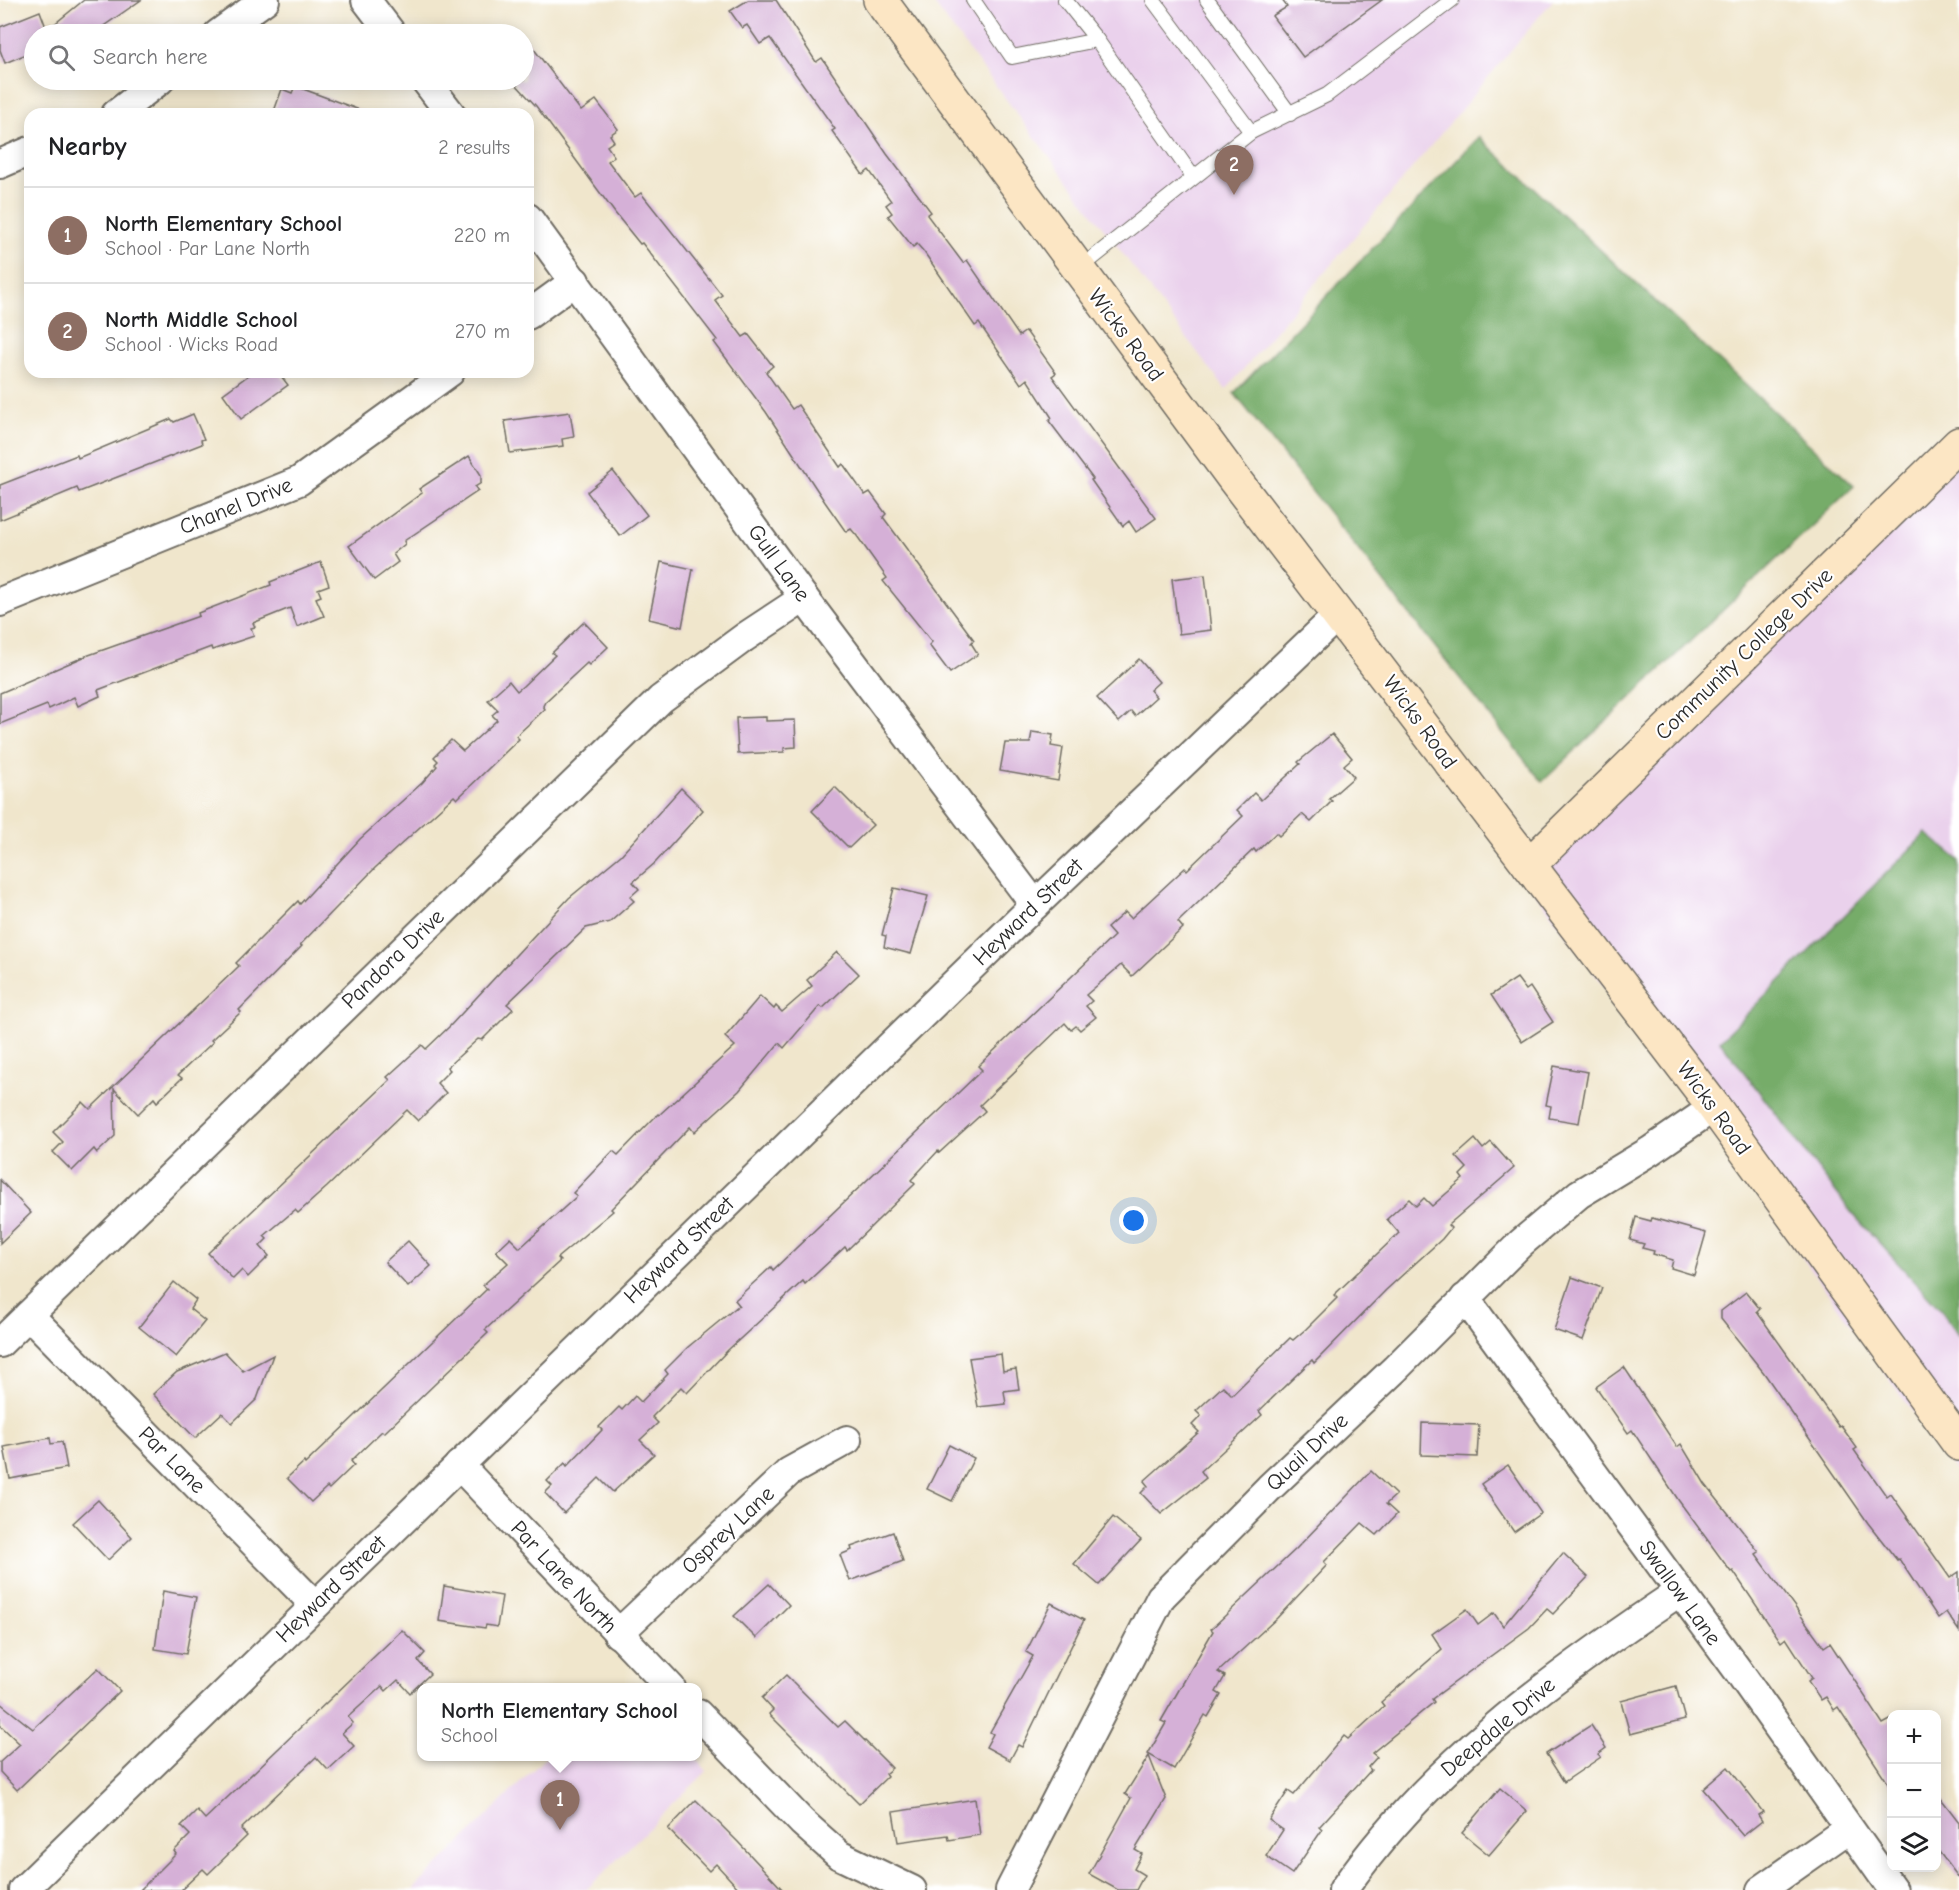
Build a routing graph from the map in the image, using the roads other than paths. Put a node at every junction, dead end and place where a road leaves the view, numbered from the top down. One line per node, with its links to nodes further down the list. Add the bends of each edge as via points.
1 (265, 0): 9 (street)
2 (366, 0): 10 (street)
3 (880, 0): 22 (main road, Wicks Road)
4 (973, 0): 11 (lane, via 1012,57)
5 (1065, 0): 11 (lane)
6 (1153, 0): 17 (lane)
7 (1207, 0): 16 (lane)
8 (1452, 0): 16 (lane, via 1327,95)
9 (232, 24)
10 (384, 24)
11 (1097, 40): 20 (lane)
12 (147, 90): 14 (street)
13 (433, 90): 15 (street)
14 (124, 108)
15 (446, 108)
16 (1290, 114): 17 (lane)
17 (1251, 132): 20 (lane)
18 (24, 154): 19 (street)
19 (0, 164)
20 (1193, 177): 22 (lane)
21 (534, 226): 23 (street, Gull Lane)
22 (1078, 270): 29 (main road, Wicks Road)
23 (575, 281): 24 (street); 27 (street, Gull Lane)
24 (534, 311)
25 (442, 378): 28 (street, Chanel Drive, via 299,481)
26 (1959, 444): 30 (main road, Community College Drive)
27 (804, 598): 31 (street, Gull Lane); 34 (street, Pandora Drive, via 653,706)
28 (0, 602)
29 (1339, 615): 30 (main road, Wicks Road); 31 (street, Heyward Street)
30 (1529, 865): 32 (main road, Wicks Road)
31 (1035, 905): 38 (street, Heyward Street)
32 (1714, 1107): 33 (street, Quail Drive, via 1579,1194); 37 (main road, Wicks Road)
33 (1465, 1298): 39 (street, Swallow Lane); 47 (street, Quail Drive, via 1161,1597)
34 (29, 1315): 35 (street, Pandora Drive); 40 (street, Par Lane)
35 (0, 1343)
36 (847, 1440): 41 (street, Osprey Lane, via 789,1472)
37 (1959, 1444)
38 (459, 1465): 40 (street, Heyward Street); 41 (street, Par Lane North)
39 (1679, 1592): 44 (street, Swallow Lane); 48 (street, Deepdale Drive, via 1592,1650 1511,1712 1434,1780 1369,1852)
40 (315, 1605): 45 (street, Heyward Street)
41 (618, 1634): 42 (street, Par Lane North)
42 (666, 1683)
43 (702, 1718): 46 (street, via 838,1855)
44 (1848, 1829): 49 (street); 50 (street, Swallow Lane)
45 (23, 1890)
46 (912, 1890)
47 (1010, 1890)
48 (1343, 1890)
49 (1761, 1890)
50 (1893, 1890)

